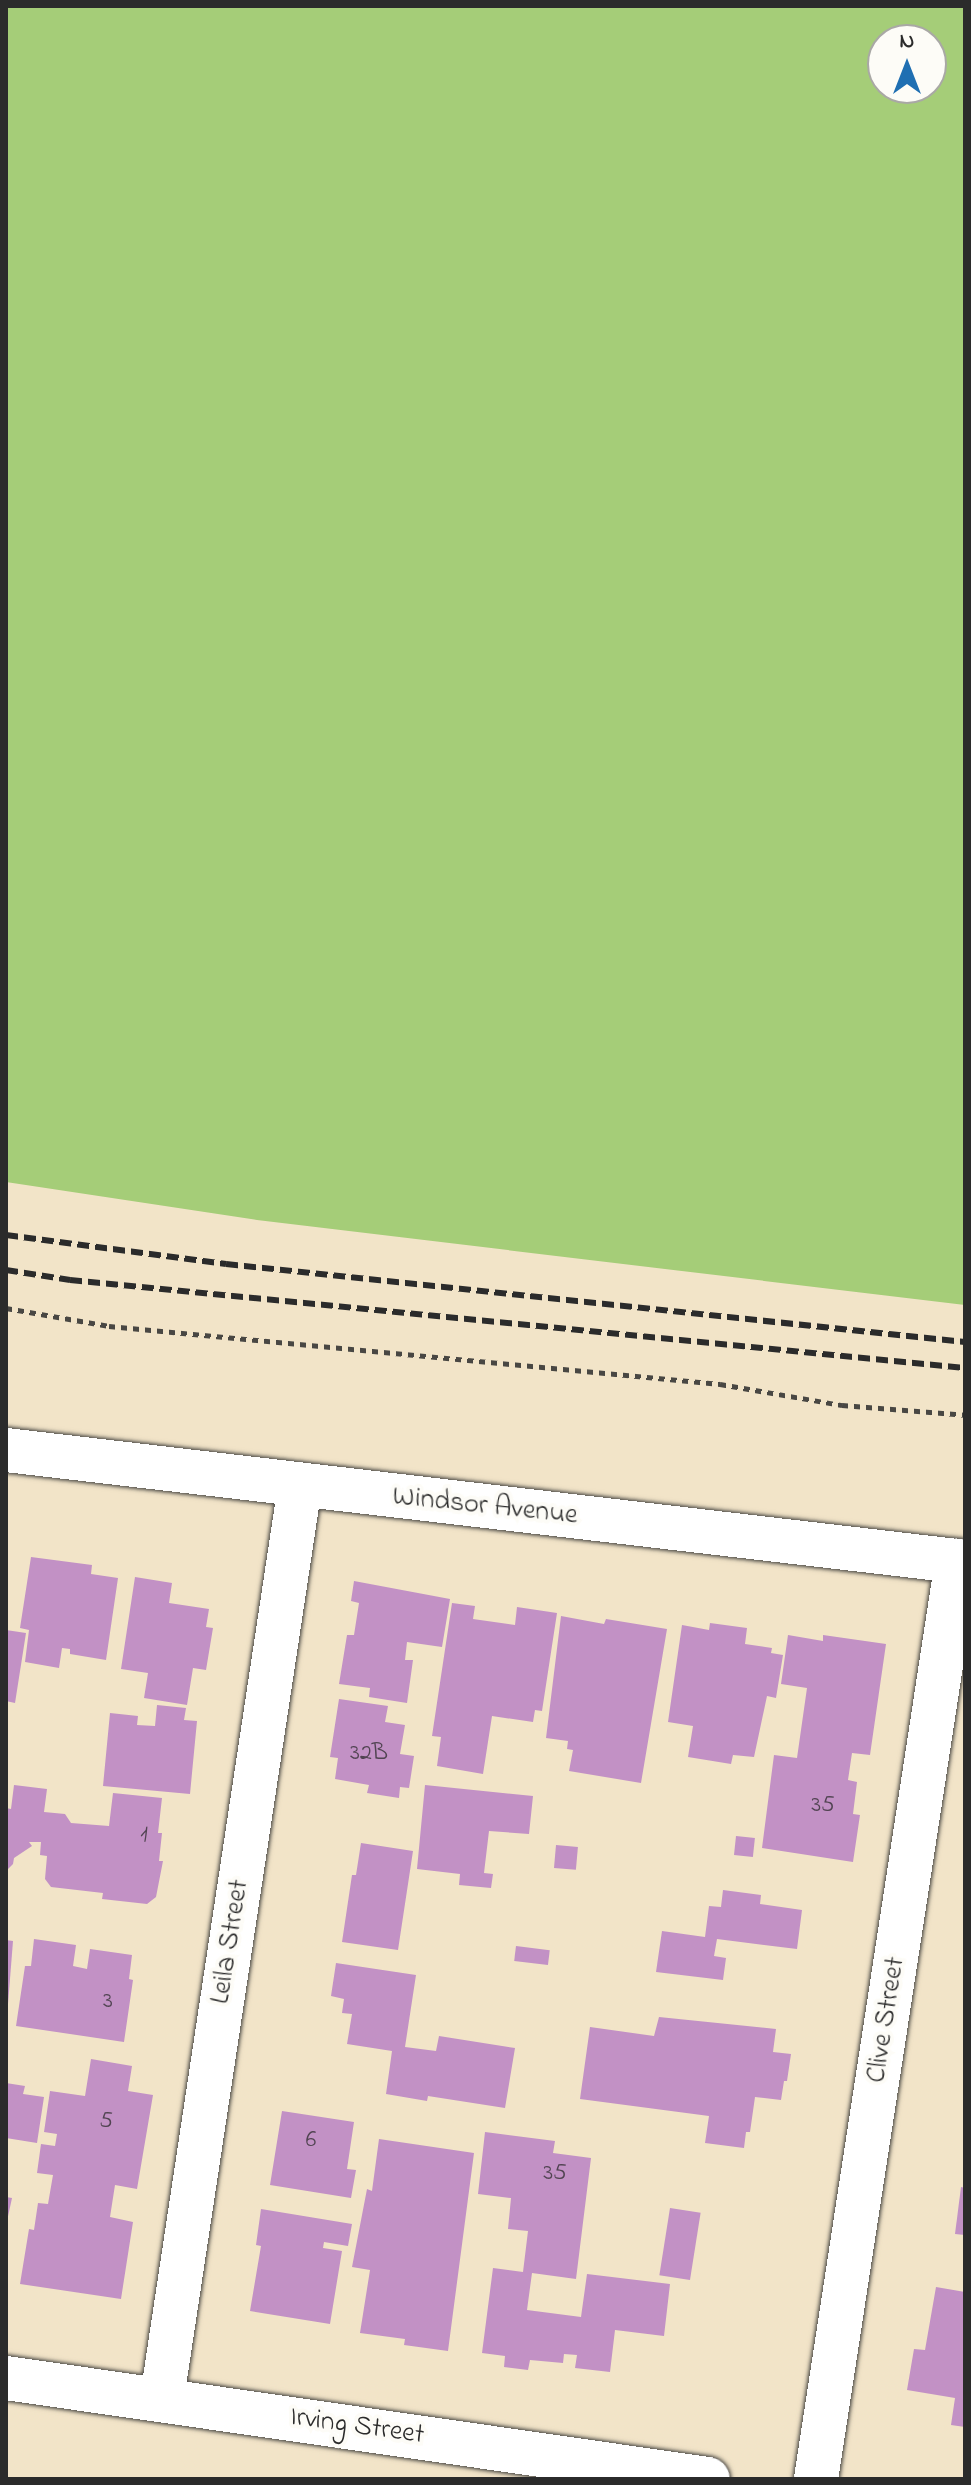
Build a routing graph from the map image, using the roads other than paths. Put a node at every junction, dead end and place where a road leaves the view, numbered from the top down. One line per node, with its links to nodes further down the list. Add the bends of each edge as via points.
1 (6, 1450): 2 (street, Windsor Avenue)
2 (300, 1486): 3 (street, Windsor Avenue); 5 (street, Leila Street)
3 (961, 1561): 7 (street, Clive Street)
4 (6, 2378): 5 (street, Irving Street)
5 (162, 2398): 6 (street, Irving Street)
6 (708, 2479)
7 (816, 2479)

